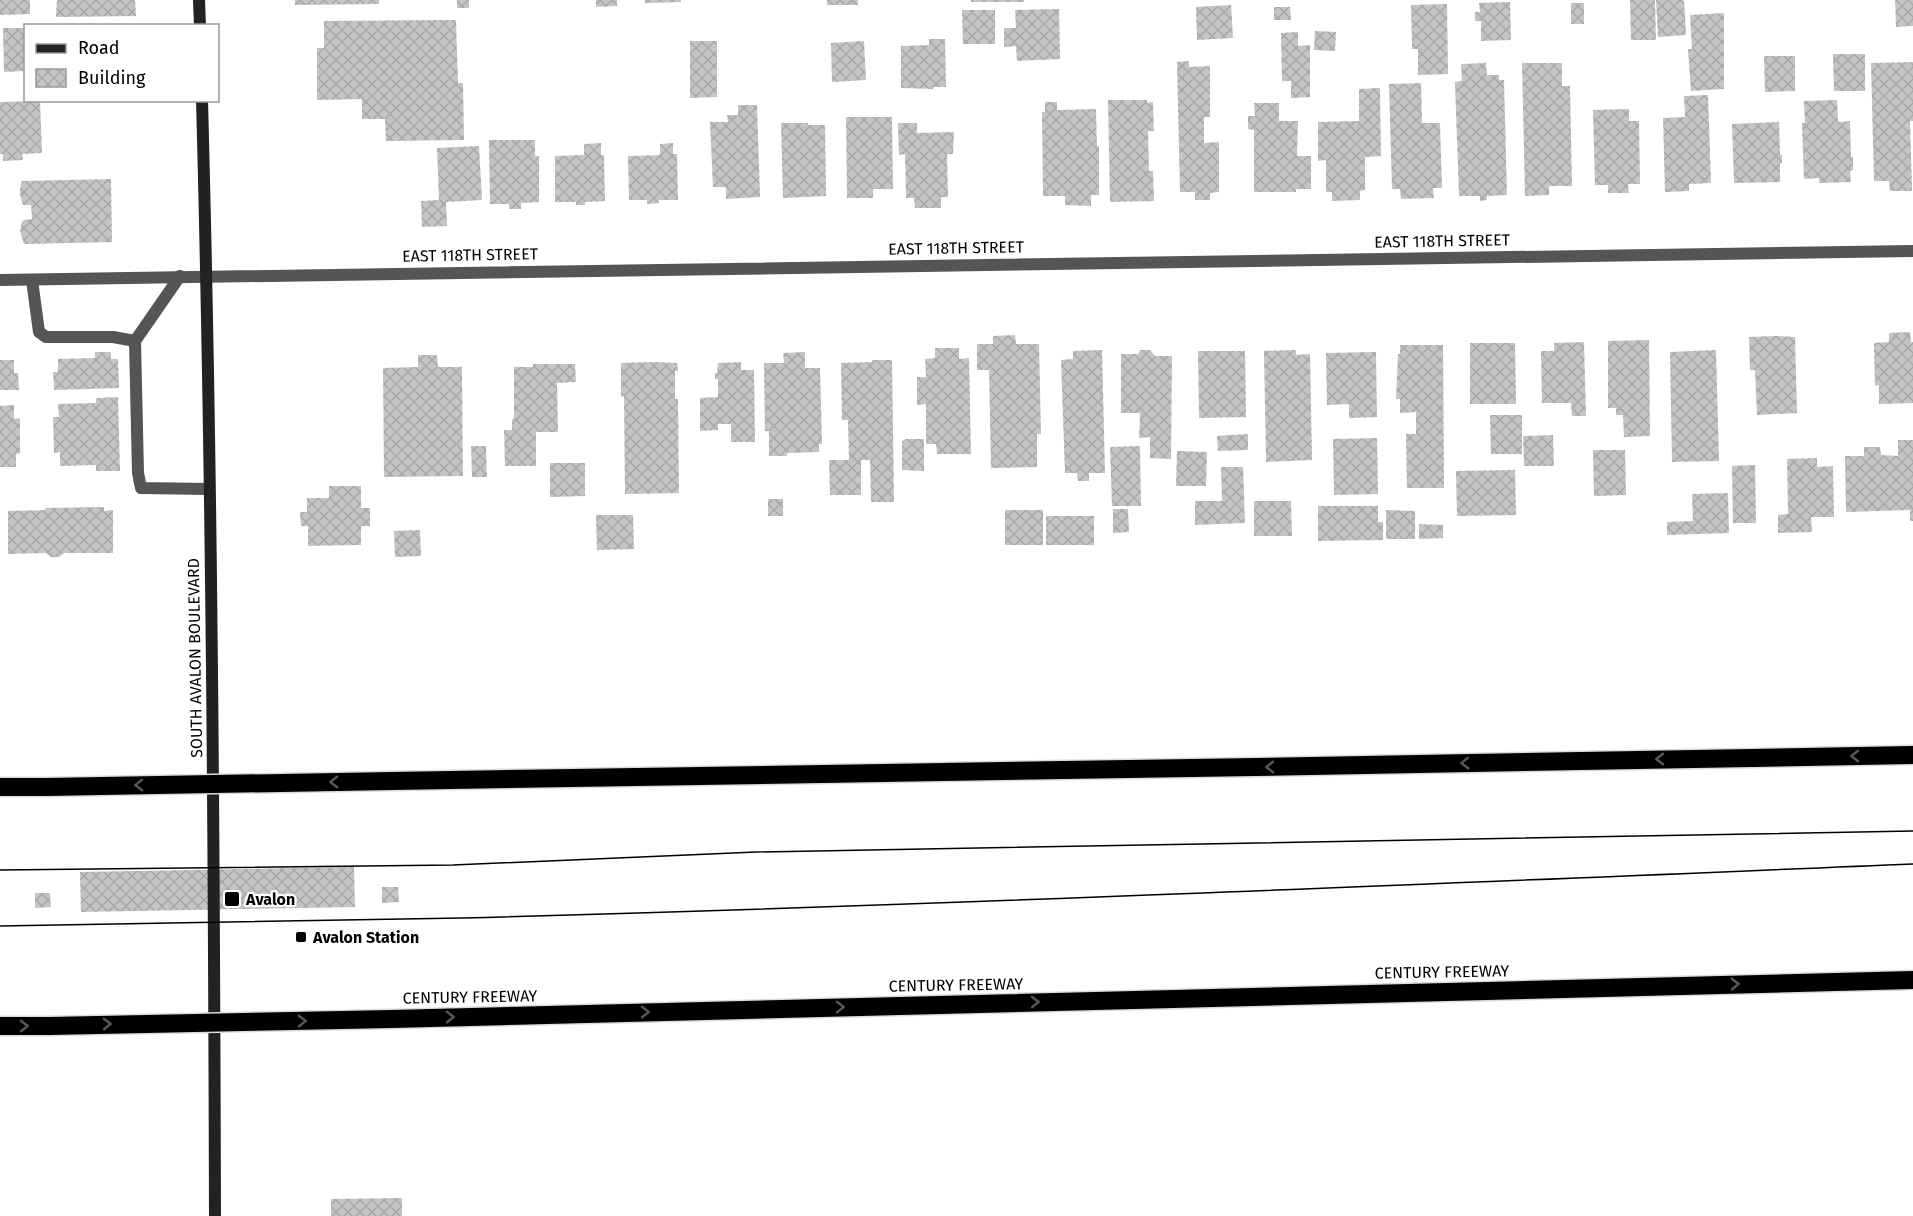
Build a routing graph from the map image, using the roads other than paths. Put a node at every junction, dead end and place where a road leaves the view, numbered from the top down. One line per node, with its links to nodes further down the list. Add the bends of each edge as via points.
1 (199, 0): 2 (main road)
2 (200, 24)
3 (202, 102): 6 (main road, SOUTH AVALON BOULEVARD)
4 (1913, 251): 6 (street, EAST 118TH STREET)
5 (180, 276): 6 (street, EAST 118TH STREET); 7 (street, EAST 118TH STREET); 9 (street)
6 (207, 276): 10 (main road, SOUTH AVALON BOULEVARD)
7 (32, 279): 8 (street, EAST 118TH STREET); 9 (street, via 39,333 46,337 113,337)
8 (0, 280)
9 (135, 341): 10 (street, via 141,488)
10 (209, 489): 15 (main road, SOUTH AVALON BOULEVARD)
11 (1913, 755): 12 (highway, one-way to 12, bridge)
12 (0, 788)
13 (1913, 980): 14 (highway, CENTURY FREEWAY, one-way to 13, bridge)
14 (0, 1026)
15 (215, 1216)

